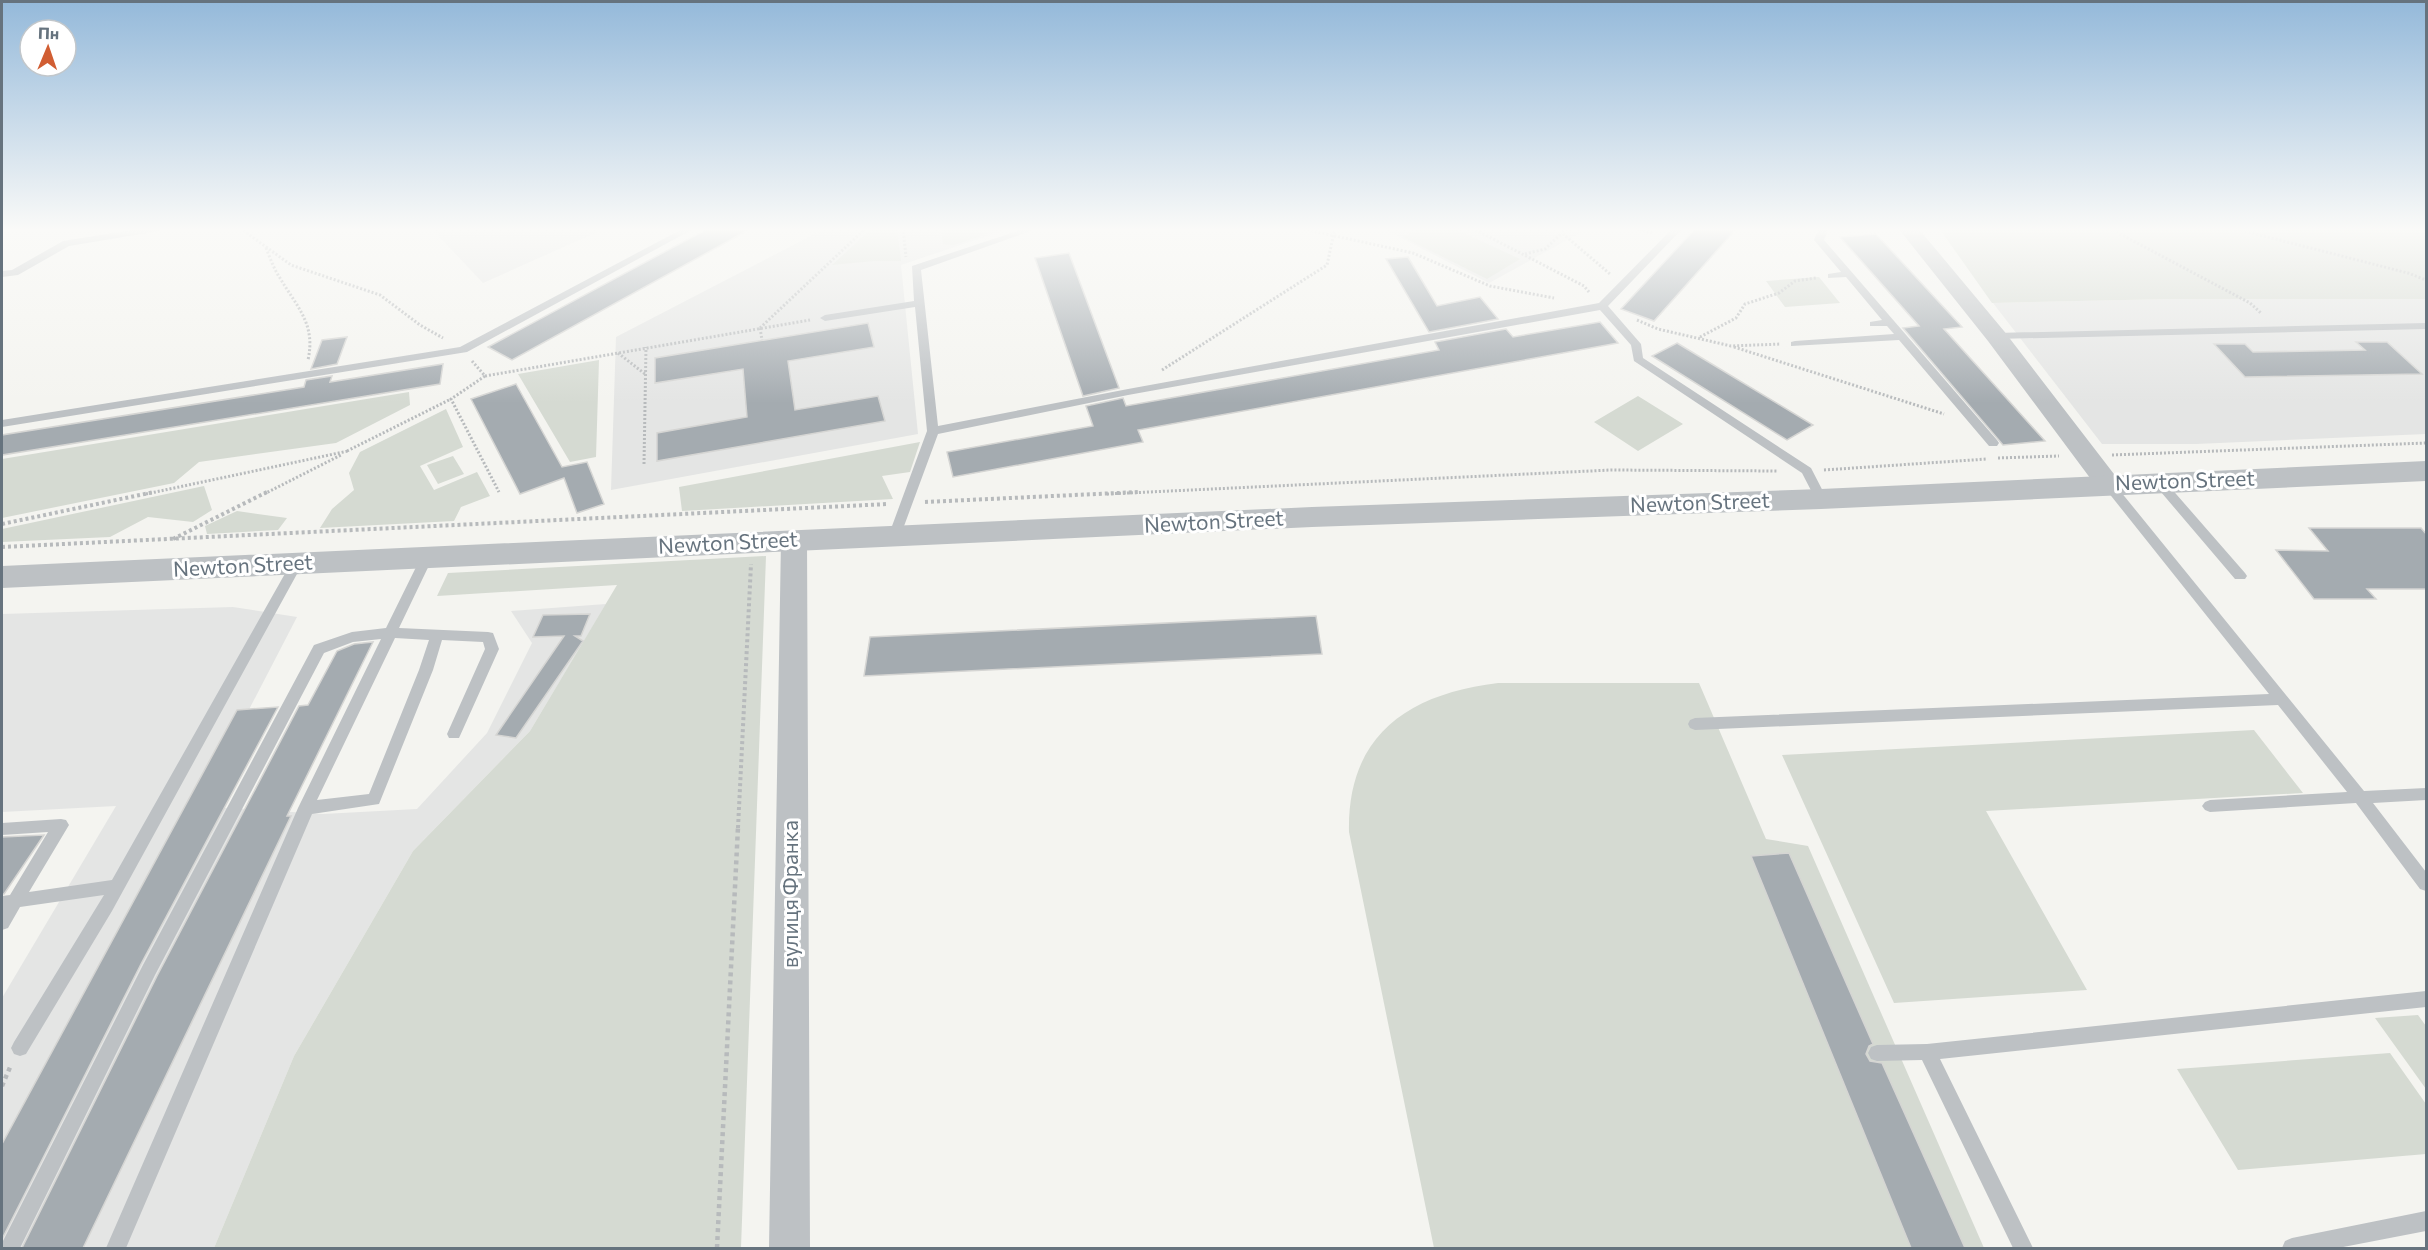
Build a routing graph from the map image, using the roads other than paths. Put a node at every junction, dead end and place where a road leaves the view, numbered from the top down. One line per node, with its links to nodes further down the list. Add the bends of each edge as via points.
1 (581, 286): 15 (lane, via 463,350)
2 (918, 286): 6 (lane)
3 (1624, 286): 7 (lane)
4 (1859, 286): 9 (lane)
5 (1956, 286): 12 (street)
6 (920, 303): 8 (lane); 16 (lane)
7 (1602, 306): 16 (lane); 21 (lane, via 1636,344 1638,359 1807,471)
8 (825, 318)
9 (1890, 323): 10 (lane); 13 (lane)
10 (1874, 324)
11 (2427, 326): 12 (lane)
12 (1996, 336): 20 (street)
13 (1902, 337): 14 (lane); 17 (lane)
14 (1795, 344)
15 (2, 424)
16 (933, 431): 22 (lane)
17 (1993, 443)
18 (2427, 471): 19 (street, Newton Street)
19 (2159, 482): 20 (street, Newton Street); 26 (lane)
20 (2108, 484): 21 (street, Newton Street); 30 (lane)
21 (1821, 499): 22 (street, Newton Street)
22 (894, 537): 23 (street, Newton Street)
23 (794, 540): 24 (street, Newton Street); 49 (street, вулиця Франка)
24 (427, 557): 25 (street, Newton Street); 28 (lane)
25 (297, 563): 27 (street, Newton Street); 39 (lane)
26 (2241, 576)
27 (2, 577)
28 (390, 633): 29 (lane); 36 (lane); 47 (lane, via 352,637 319,649 149,970)
29 (437, 635): 32 (lane, via 488,637 492,649); 36 (lane, via 374,800)
30 (2283, 699): 31 (lane); 34 (lane)
31 (1695, 724)
32 (454, 734)
33 (2427, 794): 34 (lane)
34 (2360, 797): 35 (lane); 38 (lane)
35 (2210, 806)
36 (306, 808): 48 (lane)
37 (2, 829): 40 (lane, via 61,825)
38 (2427, 884)
39 (117, 886): 40 (lane); 43 (lane)
40 (8, 902): 41 (lane)
41 (2, 923)
42 (2427, 999): 44 (lane)
43 (20, 1048)
44 (1928, 1052): 45 (lane); 50 (lane)
45 (1877, 1053)
46 (2427, 1221): 51 (lane)
47 (10, 1248)
48 (116, 1248)
49 (789, 1248)
50 (2023, 1248)
51 (2292, 1248)

